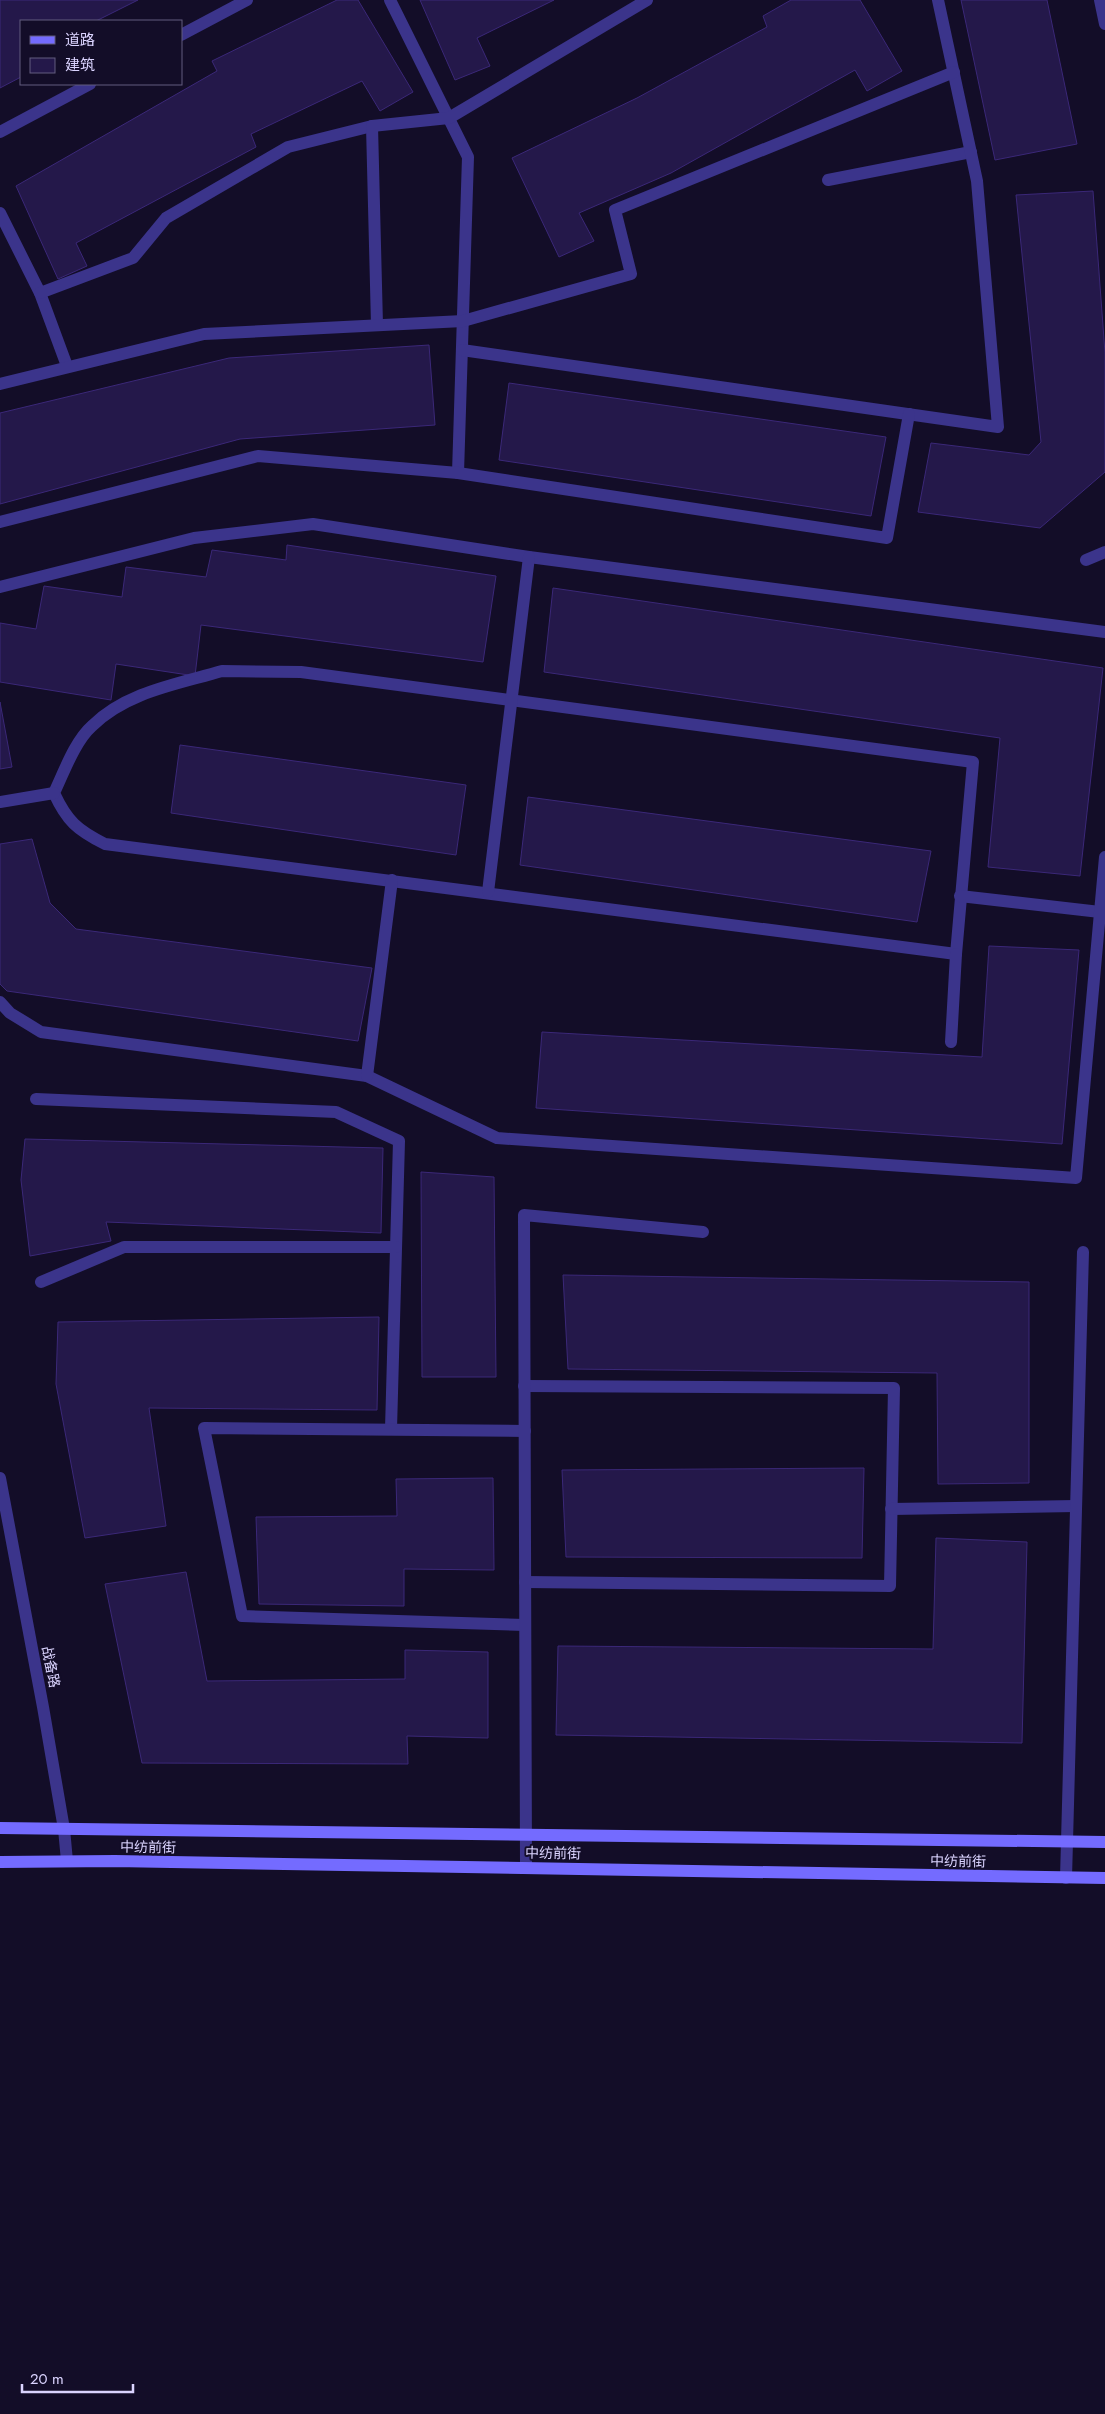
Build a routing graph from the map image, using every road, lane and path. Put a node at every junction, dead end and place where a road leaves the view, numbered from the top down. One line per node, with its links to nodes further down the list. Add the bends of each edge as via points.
1 (247, 0): 7 (street)
2 (390, 0): 10 (street)
3 (647, 0): 10 (street)
4 (938, 0): 8 (street)
5 (1100, 0): 6 (street)
6 (1105, 24)
7 (182, 34)
8 (954, 72): 13 (street); 17 (street, via 615,210 631,274)
9 (88, 85): 12 (street)
10 (449, 118): 11 (street); 17 (street, via 468,157)
11 (372, 126): 16 (street, via 288,147 166,218 133,258); 18 (street)
12 (0, 132)
13 (971, 152): 14 (street); 22 (street, via 977,181 998,427)
14 (828, 180)
15 (0, 213): 16 (street)
16 (40, 293): 20 (street)
17 (463, 320): 18 (street); 19 (street)
18 (377, 325): 20 (street, via 204,334)
19 (462, 350): 22 (street); 23 (street)
20 (67, 366): 21 (street)
21 (0, 384)
22 (908, 414): 23 (street, via 887,538)
23 (458, 473): 24 (street, via 258,456)
24 (0, 522)
25 (1105, 552): 27 (street)
26 (529, 557): 28 (street, via 313,524 194,538); 29 (street); 30 (street)
27 (1086, 560)
28 (0, 587)
29 (1105, 632)
30 (511, 701): 31 (street, via 301,672 222,671 116,706 90,727 70,758); 35 (street); 36 (street, via 973,762)
31 (54, 793): 32 (street); 34 (street, via 63,813 80,832 104,844)
32 (0, 802)
33 (1105, 857): 37 (street)
34 (392, 880): 35 (street); 41 (street)
35 (488, 892): 38 (street)
36 (960, 896): 37 (street); 38 (street)
37 (1100, 912): 41 (street, via 1076,1178 497,1138)
38 (956, 954): 40 (street)
39 (0, 1002): 41 (street, via 10,1013 41,1032)
40 (951, 1042)
41 (366, 1076)
42 (36, 1099): 44 (street, via 336,1112 399,1140)
43 (703, 1232): 47 (street, via 524,1215)
44 (396, 1247): 46 (street, via 124,1247); 48 (street)
45 (1083, 1252): 51 (street)
46 (41, 1282)
47 (524, 1386): 49 (street); 52 (street, via 894,1388)
48 (391, 1429): 49 (street); 54 (street, via 204,1428 242,1616)
49 (525, 1431): 53 (street)
50 (0, 1478): 56 (street, 战备路)
51 (1076, 1506): 52 (street); 58 (street)
52 (892, 1509): 53 (street, via 890,1586)
53 (525, 1582): 54 (street)
54 (525, 1625): 57 (street)
55 (0, 1828): 56 (street)
56 (64, 1829): 57 (street); 60 (street, 战备路)
57 (526, 1835): 58 (street); 62 (street)
58 (1067, 1842): 59 (street); 63 (street)
59 (1105, 1842)
60 (67, 1861): 61 (street, 中纺前街); 62 (street, 中纺前街)
61 (0, 1862)
62 (526, 1867): 63 (street, 中纺前街)
63 (1066, 1878): 64 (street, 中纺前街)
64 (1105, 1878)

